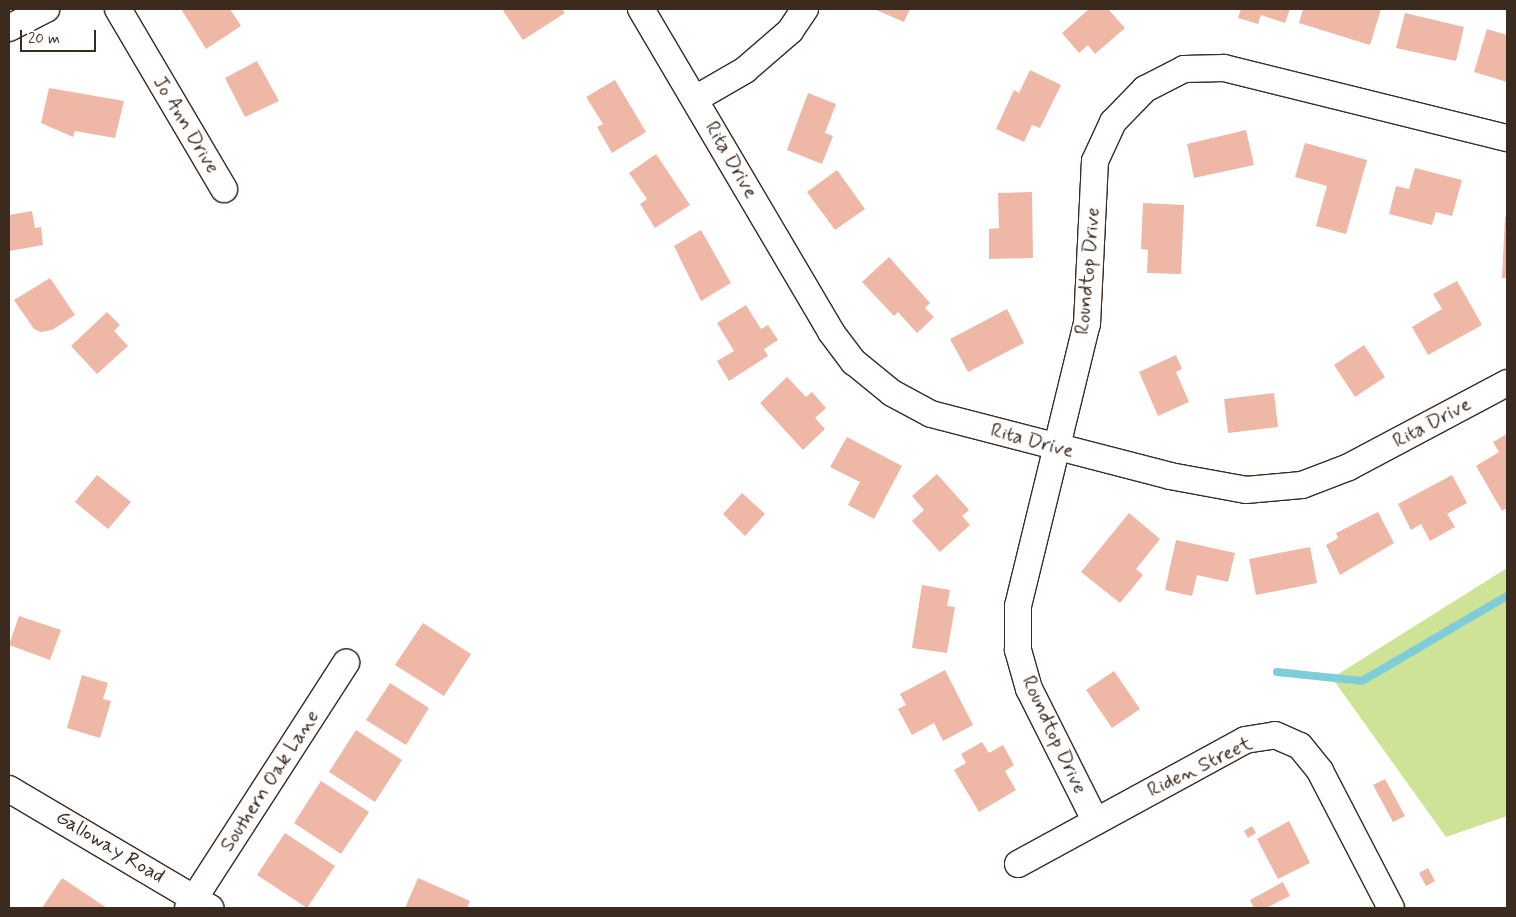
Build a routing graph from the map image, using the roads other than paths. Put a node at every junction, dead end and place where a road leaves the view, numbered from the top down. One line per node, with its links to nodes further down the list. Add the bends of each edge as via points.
1 (46, 9): 5 (street)
2 (118, 9): 8 (street, Jo Ann Drive)
3 (641, 9): 6 (street, Rita Drive)
4 (805, 9): 6 (street, Rita Drive, via 790,31 745,70)
5 (9, 28)
6 (695, 98): 10 (street, Rita Drive, via 831,332 854,362 892,393 931,414)
7 (1507, 138): 10 (street, Roundtop Drive, via 1224,68 1184,69 1145,89 1113,122 1095,161 1087,324)
8 (224, 189)
9 (1507, 383): 10 (street, Rita Drive, via 1349,467 1302,485 1246,490)
10 (1058, 448): 13 (street, Roundtop Drive, via 1018,606 1018,650 1029,689)
11 (346, 663): 15 (street, Southern Oak Lane)
12 (9, 789): 15 (street, Galloway Road)
13 (1095, 820): 14 (street, Riden Street); 16 (street, Riden Street, via 1245,740 1275,735 1300,746 1320,771)
14 (1018, 864)
15 (198, 905)
16 (1391, 908)

